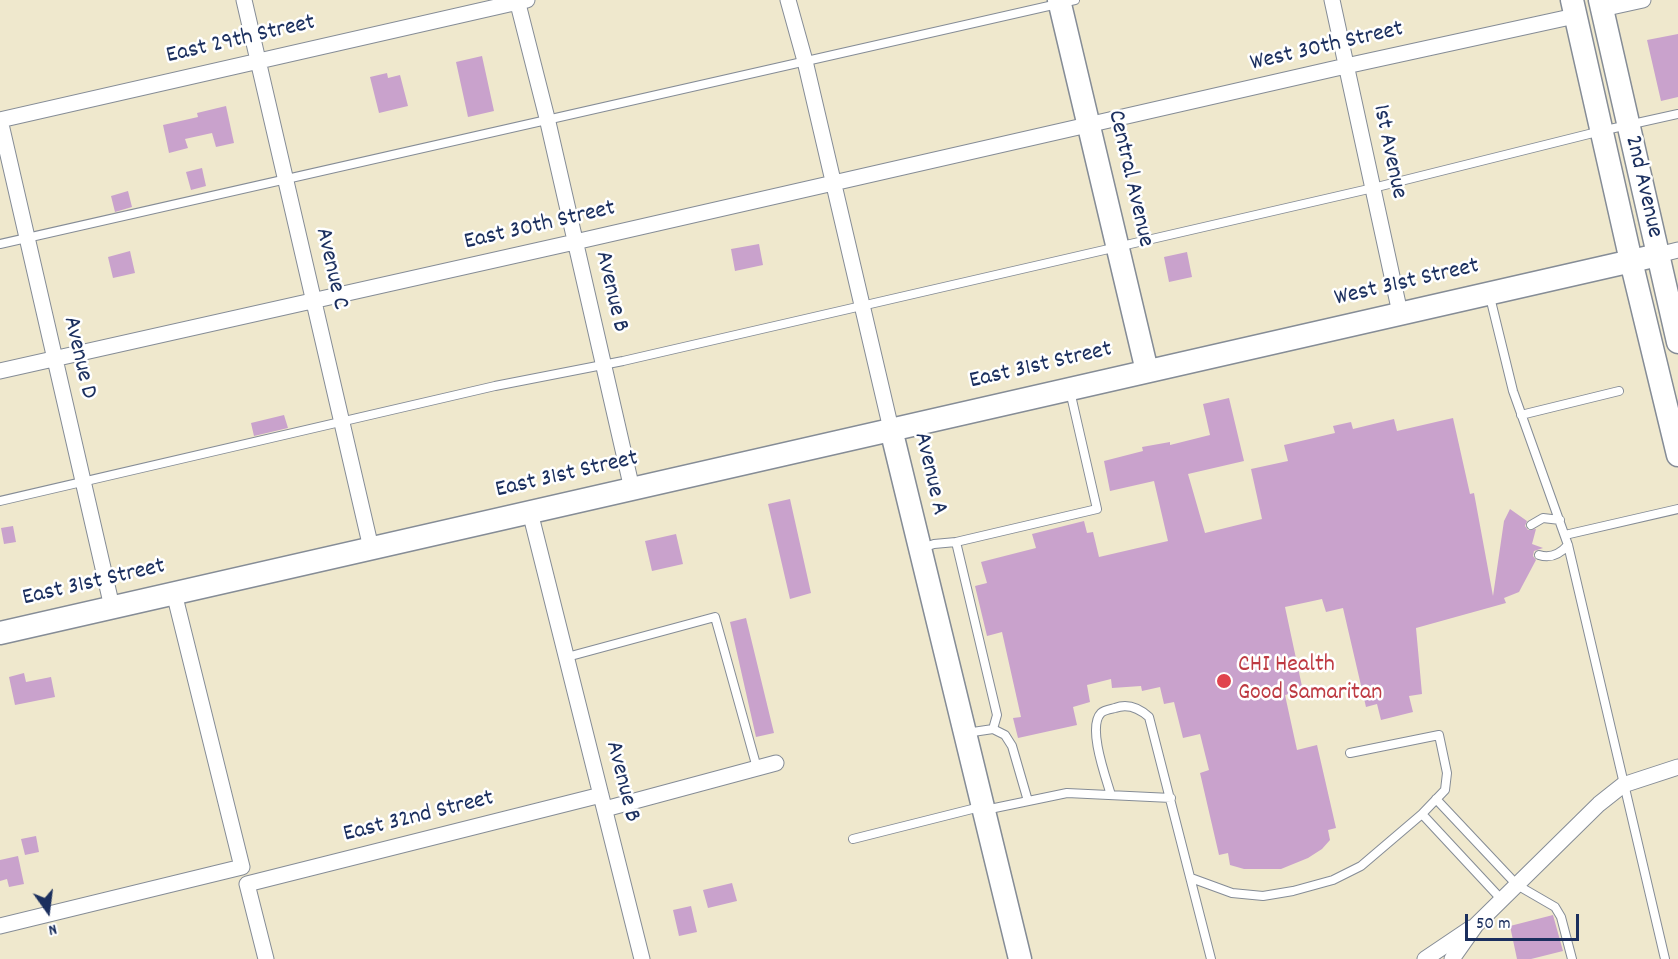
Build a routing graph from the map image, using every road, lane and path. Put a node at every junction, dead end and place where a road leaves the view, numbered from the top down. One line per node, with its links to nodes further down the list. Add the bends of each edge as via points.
1 (244, 0): 9 (street, Avenue C)
2 (788, 0): 10 (street, Avenue A)
3 (1332, 0): 11 (street, 1st Avenue)
4 (1643, 0): 7 (street)
5 (520, 1): 9 (street, East 29th Street); 13 (street, Avenue B)
6 (1065, 1): 10 (lane); 15 (street, Central Avenue)
7 (1601, 5): 16 (street, 2nd Avenue)
8 (1573, 8): 11 (street, West 30th Street); 17 (street, 2nd Avenue)
9 (257, 61): 14 (street, East 29th Street); 18 (street, Avenue C)
10 (806, 61): 13 (lane); 19 (street, Avenue A)
11 (1346, 66): 15 (street, West 30th Street); 20 (street, 1st Avenue)
12 (1678, 114): 16 (lane)
13 (547, 118): 18 (lane); 22 (street, Avenue B)
14 (0, 120): 21 (street, Avenue D)
15 (1089, 125): 19 (street, East 30th Street); 24 (street, Central Avenue)
16 (1628, 125): 17 (lane); 25 (street, 2nd Avenue)
17 (1601, 131): 20 (lane); 26 (street, 2nd Avenue)
18 (285, 178): 21 (lane); 28 (street, Avenue C)
19 (834, 184): 22 (street, East 30th Street); 29 (street, Avenue A)
20 (1373, 188): 24 (lane); 30 (street, 1st Avenue)
21 (28, 237): 23 (lane); 32 (street, Avenue D)
22 (575, 243): 28 (street, East 30th Street); 33 (street, Avenue B)
23 (0, 244)
24 (1117, 246): 29 (lane); 35 (street, Central Avenue)
25 (1668, 253): 26 (street, West 31st Street); 31 (street, 2nd Avenue)
26 (1631, 261): 27 (street, West 31st Street); 41 (street, 2nd Avenue)
27 (1489, 293): 30 (street, West 31st Street); 38 (lane)
28 (314, 301): 32 (street, East 30th Street); 39 (street, Avenue C)
29 (863, 306): 33 (lane); 40 (street, Avenue A)
30 (1400, 313): 35 (street, West 31st Street)
31 (1678, 342)
32 (55, 358): 34 (street, East 30th Street); 42 (street, Avenue D)
33 (603, 365): 39 (lane); 43 (street, Avenue B)
34 (0, 371)
35 (1147, 371): 36 (street, East 31st Street)
36 (1069, 389): 40 (street, East 31st Street); 50 (lane, via 1097,509)
37 (1619, 391): 38 (lane)
38 (1521, 415): 47 (lane)
39 (342, 422): 42 (lane); 52 (street, Avenue C)
40 (891, 429): 43 (street, East 31st Street); 53 (street, Avenue A)
41 (1678, 455)
42 (83, 481): 44 (lane); 56 (street, Avenue D)
43 (632, 489): 46 (street, East 31st Street)
44 (0, 501)
45 (1678, 509): 49 (lane)
46 (530, 512): 52 (street, East 31st Street); 58 (street, Avenue B)
47 (1560, 520): 48 (lane, via 1543,518); 49 (lane)
48 (1531, 525)
49 (1565, 535): 51 (lane)
50 (956, 542): 53 (lane); 59 (lane, via 998,715)
51 (1568, 545): 54 (lane, via 1555,555); 65 (lane)
52 (371, 548): 55 (street, East 31st Street)
53 (919, 549): 60 (street, Avenue A)
54 (1539, 555)
55 (174, 593): 56 (street, East 31st Street); 78 (street, via 242,867)
56 (112, 608): 57 (street, East 31st Street)
57 (0, 633)
58 (567, 657): 64 (lane, via 716,617); 70 (street, Avenue B)
59 (993, 729): 60 (lane); 69 (lane, via 1005,735 1012,746)
60 (965, 734): 71 (street, Avenue A)
61 (1350, 753): 68 (lane, via 1439,735 1447,773 1445,790)
62 (776, 763): 64 (street, East 32nd Street)
63 (1678, 767): 65 (street)
64 (757, 768): 70 (street, East 32nd Street)
65 (1623, 785): 75 (street); 86 (lane)
66 (1111, 795): 67 (lane); 67 (lane, via 1097,742 1097,722 1101,713 1122,706 1141,710 1149,717); 69 (lane, via 1067,793)
67 (1171, 798): 74 (lane)
68 (1436, 799): 72 (lane); 75 (lane)
69 (1028, 801): 71 (lane)
70 (603, 802): 79 (street, East 32nd Street, via 247,884); 80 (street, Avenue B)
71 (983, 808): 73 (lane); 81 (street, Avenue A)
72 (1422, 814): 74 (lane, via 1361,866 1313,886 1263,896 1232,893); 76 (lane)
73 (853, 839)
74 (1191, 878): 82 (lane)
75 (1517, 885): 76 (street); 85 (lane, via 1555,907)
76 (1502, 900): 77 (street)
77 (1476, 925): 83 (street); 84 (street)
78 (0, 926)
79 (266, 959)
80 (642, 959)
81 (1020, 959)
82 (1211, 959)
83 (1425, 959)
84 (1452, 959)
85 (1572, 959)
86 (1665, 959)

